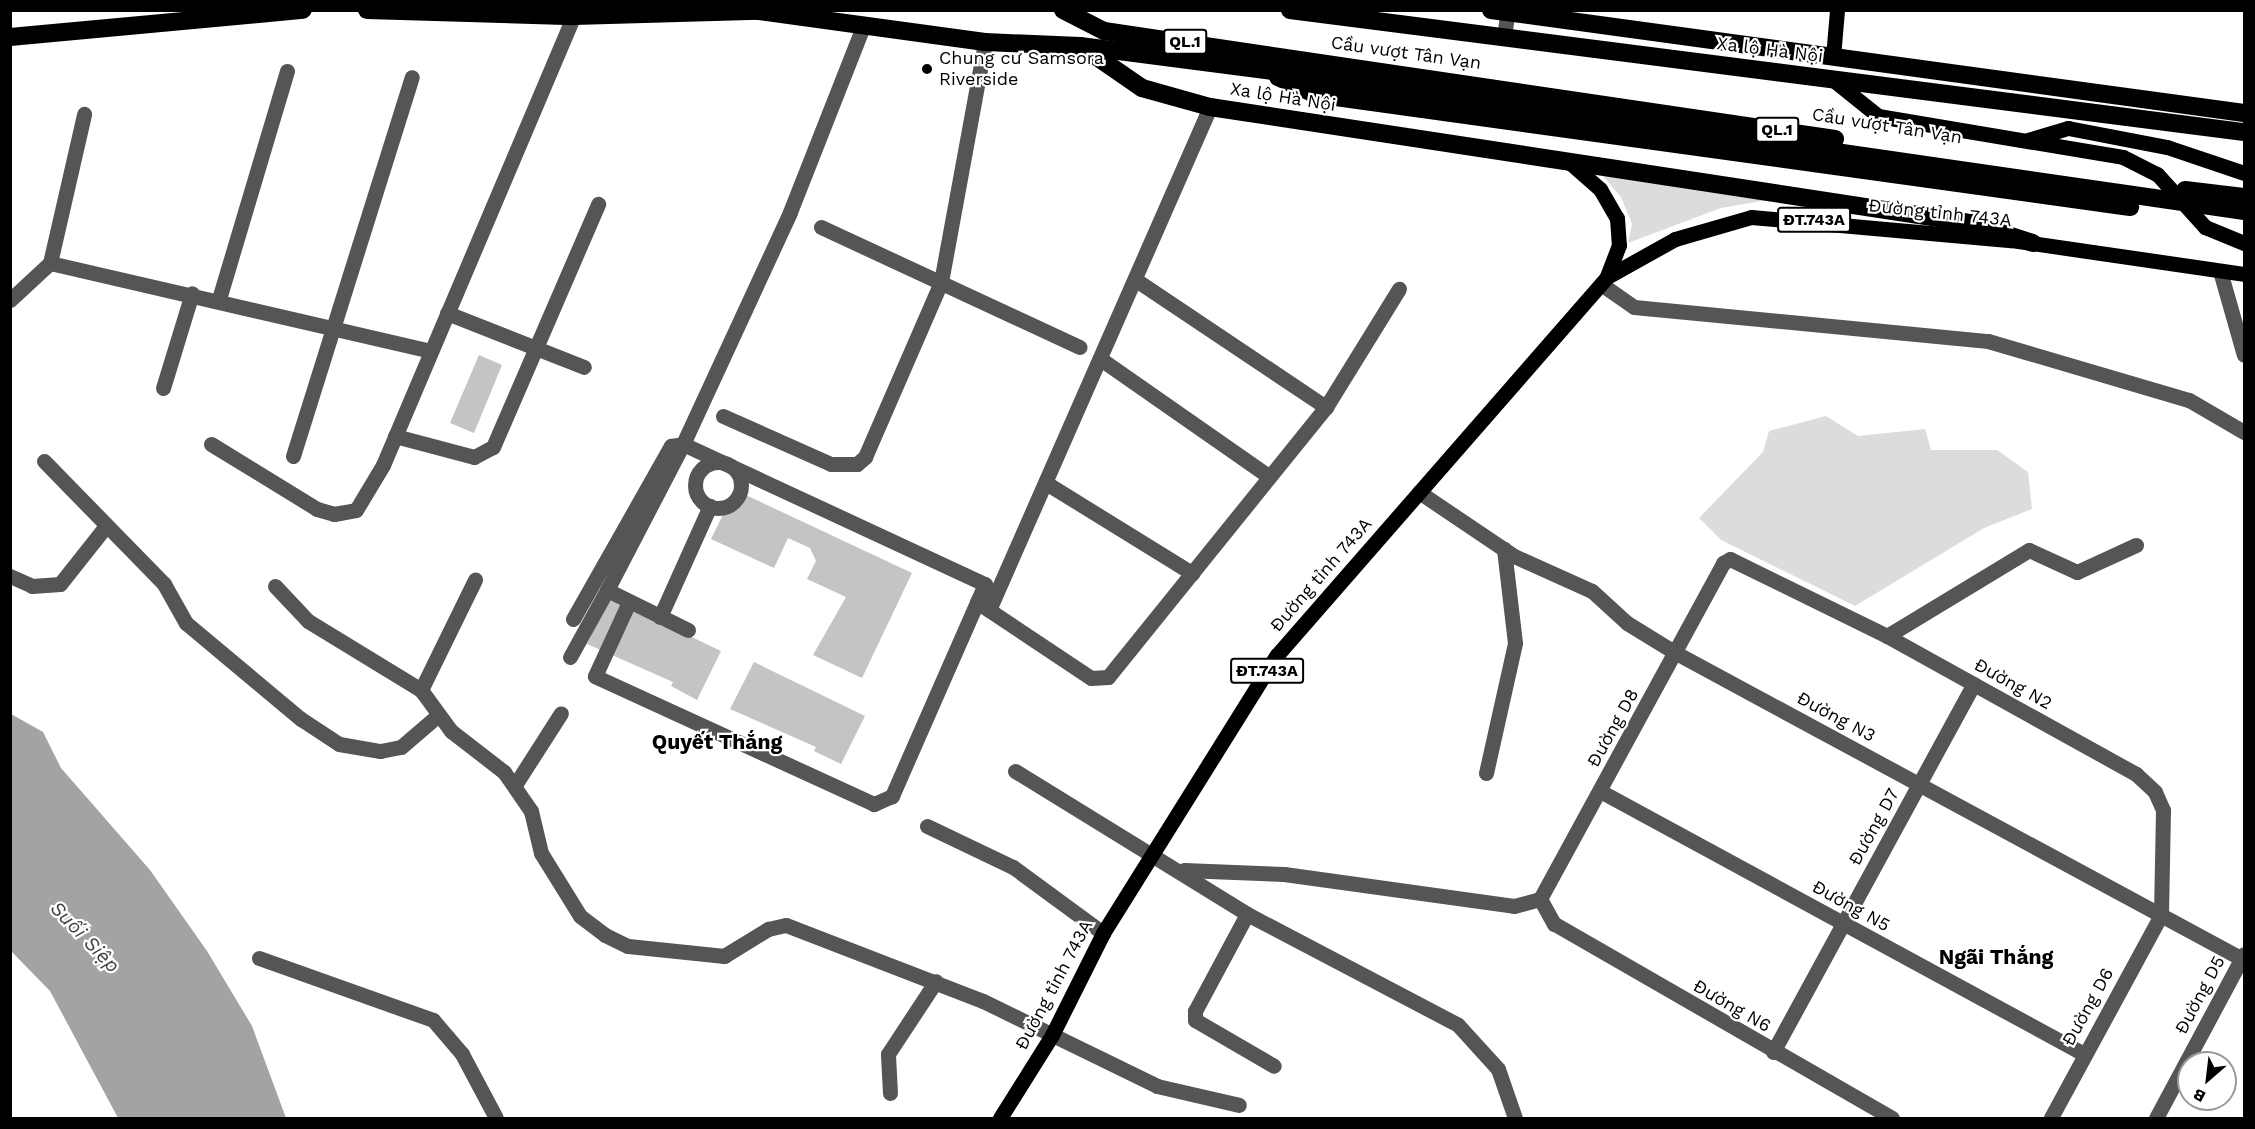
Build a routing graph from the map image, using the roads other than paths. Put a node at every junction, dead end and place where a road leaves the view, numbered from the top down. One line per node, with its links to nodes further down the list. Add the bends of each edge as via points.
1 (303, 10): 10 (highway)
2 (367, 10): 8 (highway, Xa lộ Hà Nội)
3 (1063, 10): 26 (highway, Cầu vượt Tân Vạn / QL.1, via 1104,31 2090,179)
4 (1290, 10): 11 (highway, Xa lộ Hà Nội)
5 (1837, 10): 14 (main road)
6 (754, 11): 8 (highway, Xa lộ Hà Nội); 9 (highway, Xa lộ Hà Nội / QL.1)
7 (1502, 11): 11 (street); 14 (highway, Xa lộ Hà Nội)
8 (574, 16): 43 (street)
9 (863, 27): 12 (highway, Xa lộ Hà Nội / QL.1); 57 (street, via 790,212)
10 (10, 37)
11 (1504, 37): 17 (highway, Xa lộ Hà Nội)
12 (985, 42): 13 (highway, Xa lộ Hà Nội / QL.1); 38 (street)
13 (1080, 46): 18 (highway, Xa lộ Hà Nội / QL.1, via 1266,71); 19 (highway, Xa lộ Hà Nội, via 1142,88)
14 (1833, 57): 17 (highway); 20 (highway, Xa lộ Hà Nội)
15 (286, 71): 41 (street)
16 (412, 77): 44 (street)
17 (1832, 79): 22 (highway, Xa lộ Hà Nội); 23 (main road, via 1878,116)
18 (1317, 86): 28 (highway, Cầu vượt Tân Vạn / QL.1); 29 (highway, QL.1)
19 (1210, 107): 24 (highway, Xa lộ Hà Nội); 36 (street)
20 (2244, 113)
21 (84, 114): 33 (street)
22 (2244, 132)
23 (2027, 140): 25 (main road, via 2068,128 2167,147); 32 (main road, via 2122,157 2157,174 2205,227)
24 (1566, 159): 31 (highway, Xa lộ Hà Nội, via 1971,223); 37 (main road, Đường tỉnh 743A / ĐT.743A, via 1600,189 1617,218 1619,245)
25 (2244, 173)
26 (2244, 197)
27 (598, 204): 46 (street)
28 (2244, 211)
29 (2244, 223)
30 (821, 227): 38 (street)
31 (2033, 243): 34 (main road, Đường tỉnh 743A / ĐT.743A); 37 (main road, Đường tỉnh 743A / ĐT.743A, via 1751,217 1675,239)
32 (2244, 243)
33 (50, 263): 40 (street); 42 (street)
34 (2220, 271): 35 (main road, Đường tỉnh 743A / ĐT.743A); 48 (street)
35 (2244, 274)
36 (1136, 280): 49 (street); 52 (street)
37 (1604, 280): 54 (street, via 1634,307 1988,341 2189,400); 63 (main road, Đường tỉnh 743A / ĐT.743A)
38 (941, 282): 45 (street); 53 (street, via 866,457 857,464 831,464)
39 (1399, 289): 52 (street)
40 (192, 293): 41 (street); 51 (street)
41 (219, 299): 44 (street)
42 (10, 300)
43 (447, 313): 46 (street); 47 (street)
44 (334, 327): 47 (street); 58 (street)
45 (1079, 347)
46 (536, 350): 50 (street); 55 (street, via 494,447 484,454 474,457)
47 (431, 351): 55 (street)
48 (2244, 355)
49 (1102, 360): 61 (street); 62 (street)
50 (584, 367)
51 (163, 388)
52 (1326, 407): 61 (street)
53 (723, 416)
54 (2244, 432)
55 (395, 436): 56 (street, via 365,499 356,510 334,514 317,509)
56 (211, 444)
57 (683, 444): 60 (street); 73 (street); 77 (street, via 671,446)
58 (293, 456)
59 (44, 461): 65 (street)
60 (730, 465): 64 (street, via 740,477 737,499 724,507); 64 (street, via 707,465 697,475 698,497); 75 (street, via 985,584)
61 (1267, 475): 69 (street)
62 (1046, 483): 69 (street); 75 (street)
63 (1419, 492): 67 (street, Đường N3); 92 (main road, Đường tỉnh 743A / ĐT.743A, via 1277,655)
64 (710, 506): 76 (street)
65 (106, 526): 70 (street, via 60,584 32,586); 85 (street, via 164,584 186,623 225,661 339,744 380,752 401,747)
66 (2136, 545): 79 (street, via 2077,572 2029,550)
67 (1504, 549): 80 (street, Đường N3, via 1592,591 1627,623); 87 (street, via 1515,643)
68 (1737, 558): 79 (street, Đường N2); 80 (street, Đường D8, via 1723,563)
69 (1192, 573): 75 (street, via 1102,681)
70 (10, 576)
71 (475, 580): 83 (street)
72 (275, 586): 83 (street, via 308,621)
73 (607, 590): 74 (street); 81 (street)
74 (629, 602): 75 (street, via 595,676 874,804 892,796); 76 (street)
75 (983, 606)
76 (660, 617): 78 (street)
77 (573, 619)
78 (688, 630)
79 (1887, 636): 82 (street, Đường N2)
80 (1676, 653): 88 (street, Đường N3); 90 (street, Đường D8)
81 (570, 657)
82 (1974, 684): 88 (street, Đường D7); 96 (street, Đường N2, via 2136,774 2155,792 2163,810)
83 (421, 690): 85 (street)
84 (561, 713): 89 (street)
85 (437, 716): 89 (street)
86 (1015, 771): 92 (street)
87 (1486, 773)
88 (1920, 784): 96 (street, Đường N3); 97 (street, Đường D7)
89 (515, 785): 101 (street, via 531,811 541,853 580,916 628,946 724,956 768,929 786,926)
90 (1600, 790): 94 (street, Đường D8); 97 (street, Đường N5)
91 (927, 826): 98 (street, via 1013,867)
92 (1150, 856): 93 (street); 98 (main road, Đường tỉnh 743A / ĐT.743A)
93 (1183, 870): 94 (street, via 1284,874 1514,906); 95 (street)
94 (1540, 899): 103 (street, Đường N6, via 1554,924)
95 (1247, 914): 105 (street, via 1195,1011 1195,1020); 110 (street, via 1458,1025 1498,1068)
96 (2161, 915): 100 (street, Đường N3); 104 (street, Đường D6)
97 (1843, 924): 103 (street, Đường D7); 104 (street, Đường N5)
98 (1103, 933): 102 (main road, Đường tỉnh 743A / ĐT.743A)
99 (259, 958): 108 (street, via 433,1020 462,1054)
100 (2244, 958): 113 (street, Đường D5)
101 (936, 981): 102 (street); 106 (street, via 888,1054)
102 (1052, 1035): 107 (street, via 1158,1086); 109 (main road, Đường tỉnh 743A / ĐT.743A)
103 (1773, 1052): 111 (street, Đường N6)
104 (2084, 1054): 112 (street, Đường D6)
105 (1274, 1066)
106 (890, 1093)
107 (1239, 1106)
108 (496, 1119)
109 (1000, 1119)
110 (1515, 1119)
111 (1892, 1119)
112 (2051, 1119)
113 (2156, 1119)

